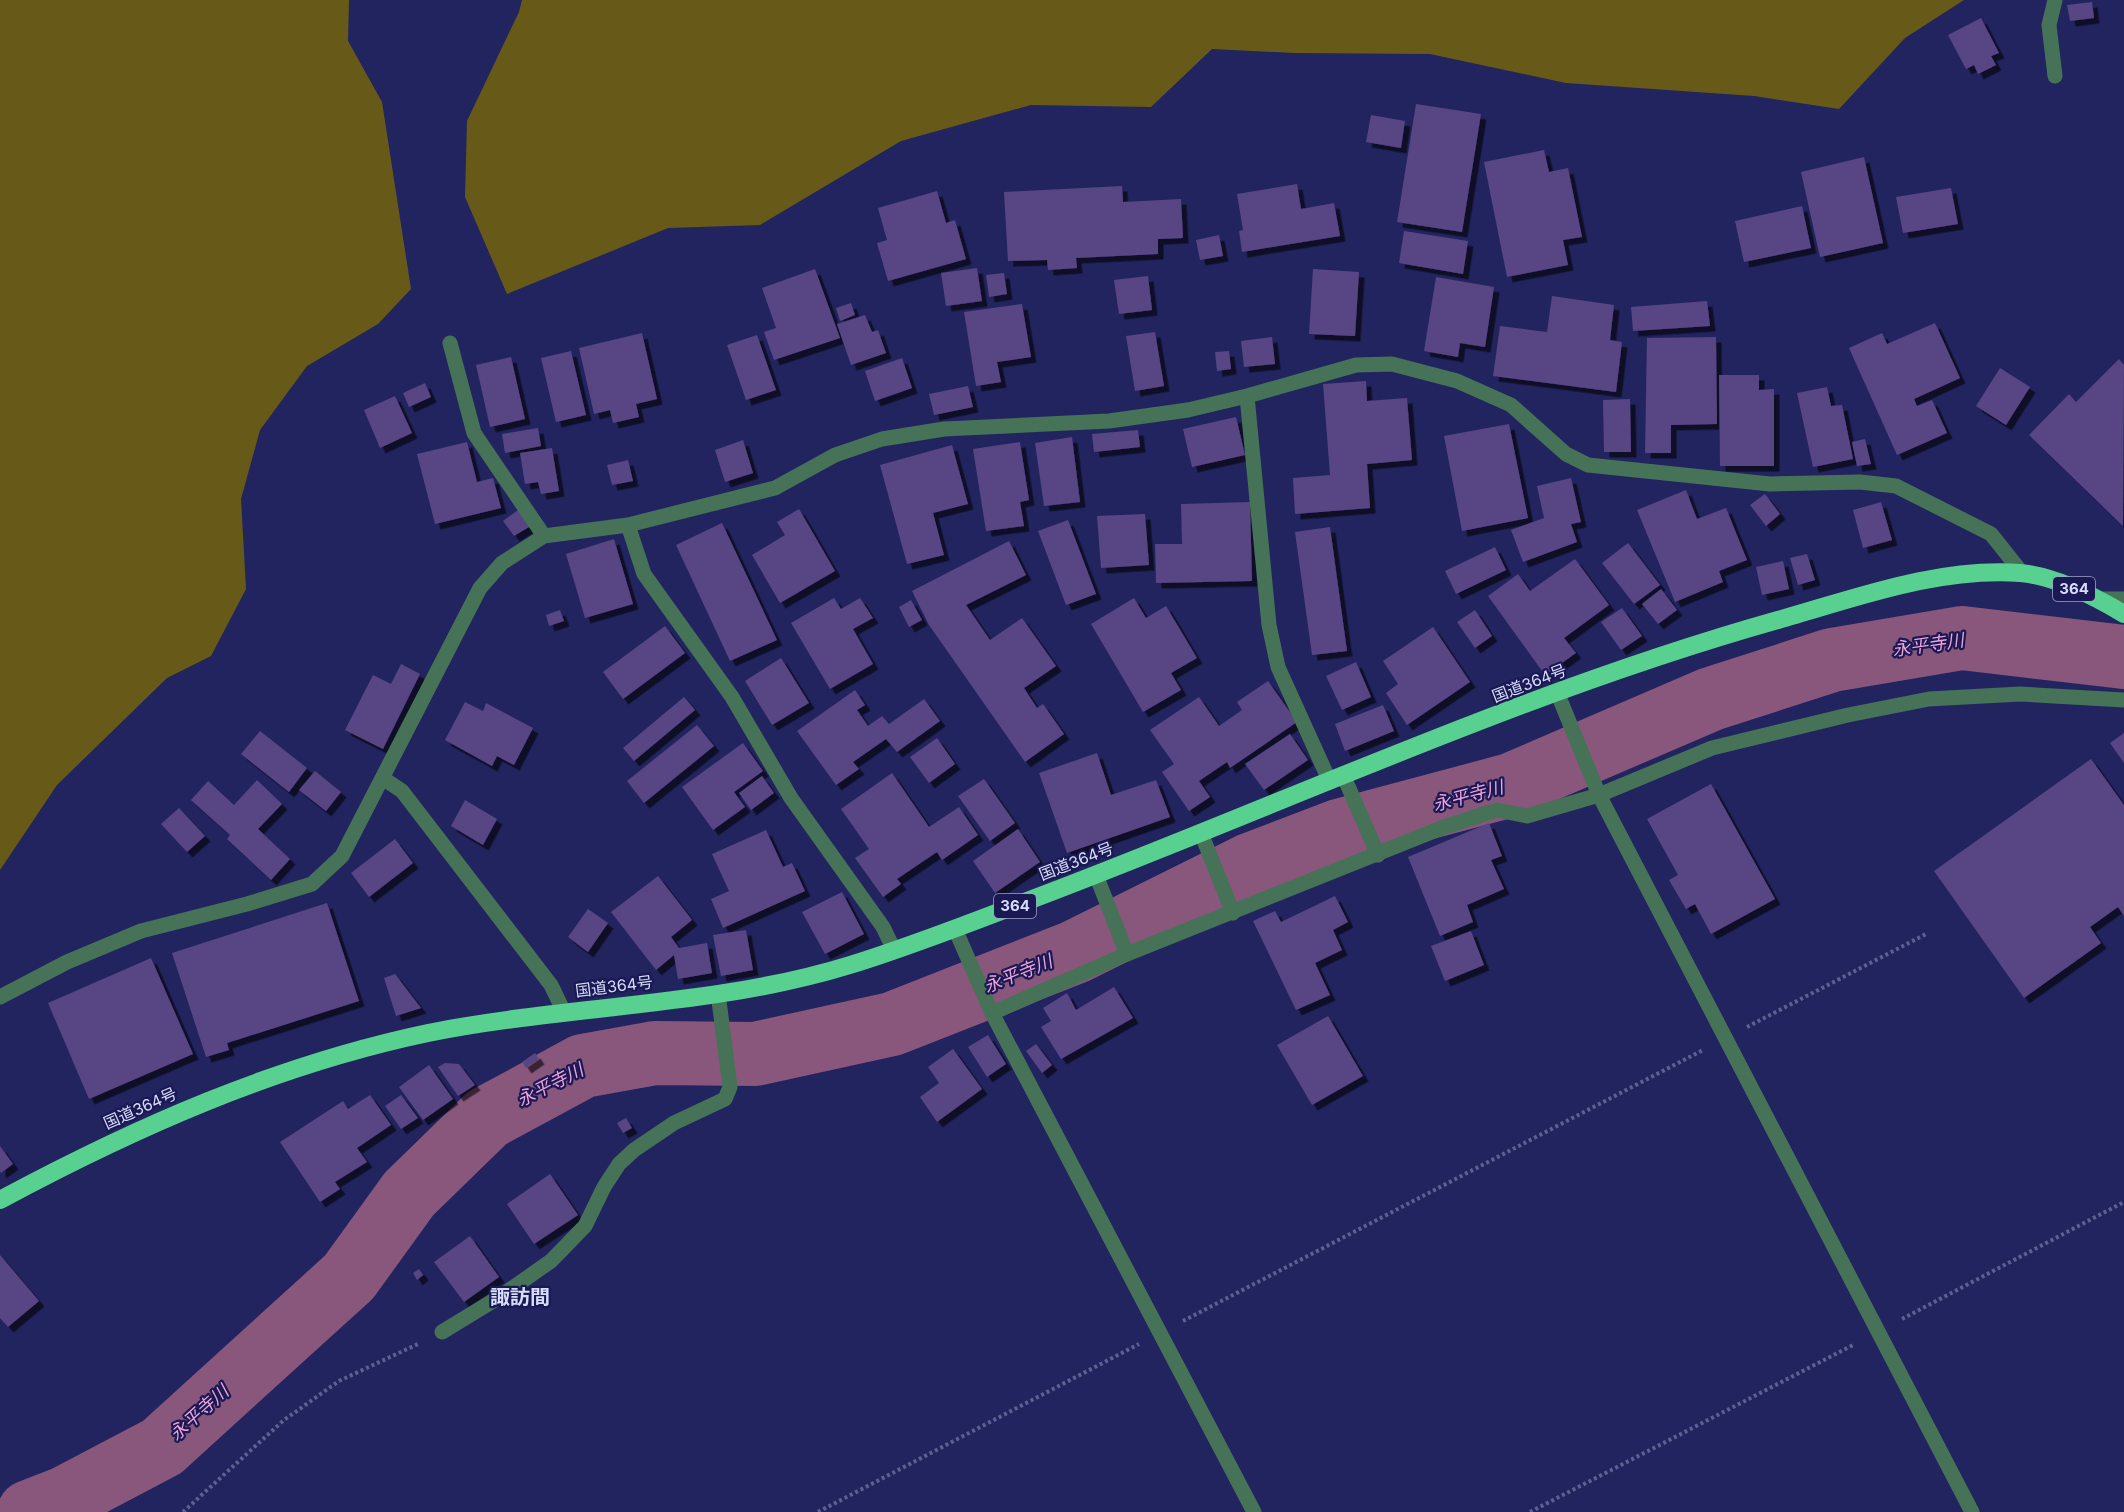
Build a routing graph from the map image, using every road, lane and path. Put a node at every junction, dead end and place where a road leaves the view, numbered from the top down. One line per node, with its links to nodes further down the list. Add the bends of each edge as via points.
1 (2055, 0): 2 (street, via 2049,26)
2 (2055, 76)
3 (450, 344): 6 (street, via 474,433)
4 (1247, 396): 5 (street, via 1188,410 1109,421 944,429 882,440 836,455 775,488); 7 (street, via 1356,365 1392,364 1457,381 1511,405 1566,454 1587,465 1770,484 1860,482 1896,486 1991,534); 12 (street, via 1269,625 1278,667)
5 (628, 525): 6 (street); 20 (street, via 644,574 732,697 791,798 883,927)
6 (544, 536): 11 (street, via 502,563 480,588)
7 (2022, 573): 8 (highway, 国道364号 / 364, via 2057,582); 9 (highway, 国道364号 / 364, via 1956,576 1903,584 1646,659)
8 (2124, 609)
9 (1557, 692): 12 (highway, 国道364号 / 364); 13 (street)
10 (2124, 700): 13 (street, via 2020,694 1929,699 1712,748)
11 (384, 779): 23 (street, via 342,856 312,884 141,931 67,962); 25 (street, via 402,791 551,985)
12 (1342, 784): 14 (highway, 国道364号 / 364); 15 (street)
13 (1599, 795): 15 (street, via 1527,816 1497,810); 26 (street)
14 (1204, 842): 16 (highway, 国道364号 / 364); 17 (street)
15 (1376, 851): 17 (street)
16 (1099, 882): 19 (highway, 国道364号 / 364); 21 (street)
17 (1231, 909): 21 (street)
18 (1928, 933): 26 (path)
19 (958, 937): 20 (highway, 国道364号 / 364); 24 (street)
20 (894, 950): 22 (highway, 国道364号 / 364, via 848,966 758,988)
21 (1125, 950): 24 (street)
22 (718, 993): 25 (highway, 国道364号 / 364); 29 (street, via 730,1088 725,1099 674,1123 633,1150 604,1187 585,1226 551,1261)
23 (0, 997)
24 (989, 1008): 30 (street)
25 (564, 1012): 27 (highway, 国道364号 / 364, via 429,1033 300,1066 168,1116 89,1152)
26 (1725, 1038): 30 (path); 31 (street)
27 (0, 1200)
28 (2124, 1202): 31 (path)
29 (442, 1332): 32 (path, via 339,1381 284,1419)
30 (1161, 1332): 33 (path); 34 (street)
31 (1879, 1332): 35 (path); 36 (street)
32 (183, 1512)
33 (818, 1512)
34 (1254, 1512)
35 (1530, 1512)
36 (1972, 1512)

